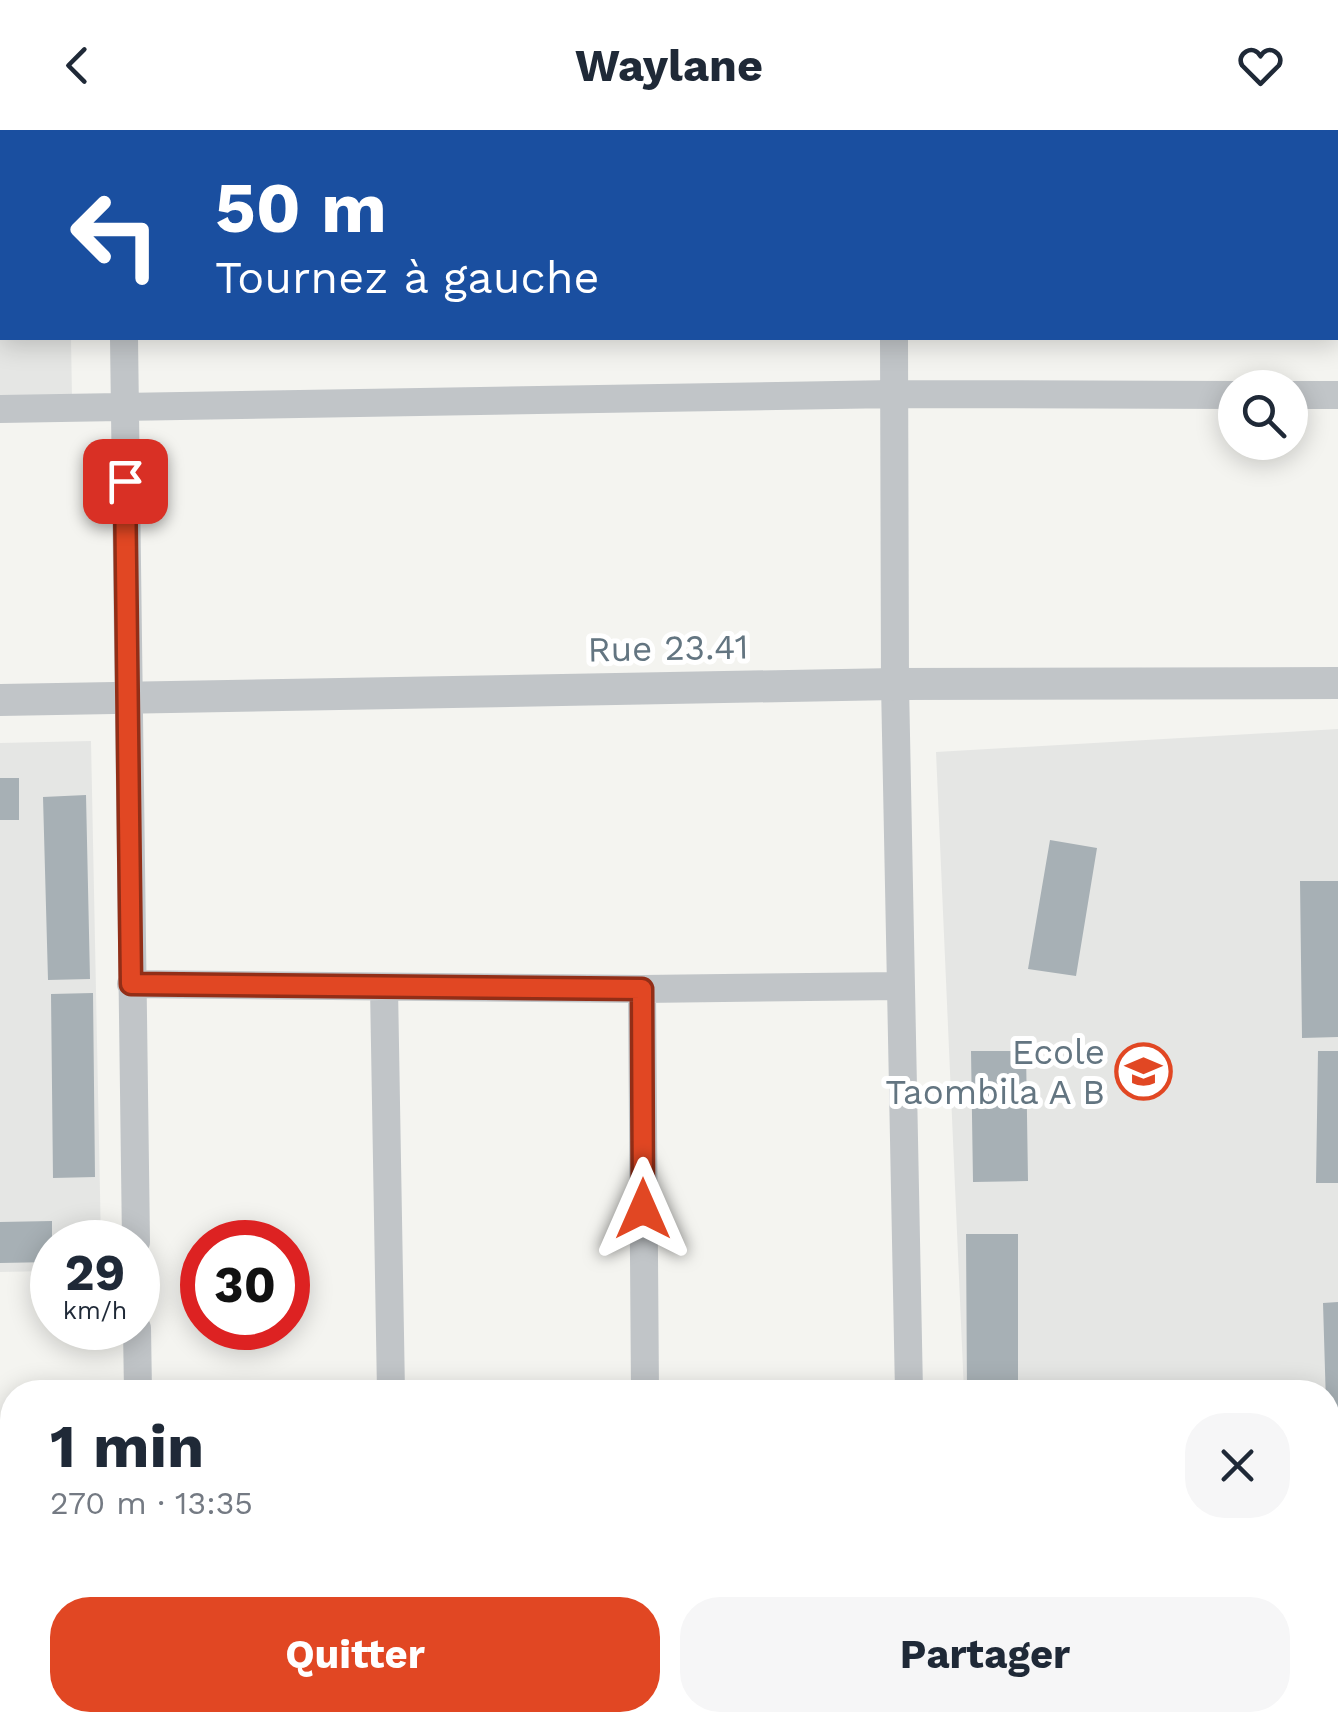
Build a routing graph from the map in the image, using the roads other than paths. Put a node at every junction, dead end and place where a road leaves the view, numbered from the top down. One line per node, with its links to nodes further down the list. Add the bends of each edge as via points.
1 (124, 340): 7 (street)
2 (894, 340): 3 (street)
3 (895, 394): 4 (street); 7 (street); 10 (street)
4 (1218, 395)
5 (1308, 395): 6 (street)
6 (1338, 395)
7 (123, 408): 8 (street); 11 (street)
8 (0, 409)
9 (1338, 683): 10 (street, Rue 23.41)
10 (895, 684): 11 (street, Rue 23.41); 14 (street)
11 (130, 698): 12 (street, Rue 23.41); 13 (street)
12 (0, 700)
13 (131, 984): 15 (street); 17 (street)
14 (901, 986): 16 (street); 22 (street)
15 (384, 987): 16 (street); 20 (street)
16 (642, 989): 21 (street)
17 (136, 1220)
18 (137, 1350): 19 (street)
19 (138, 1380)
20 (390, 1380)
21 (645, 1380)
22 (909, 1380)

